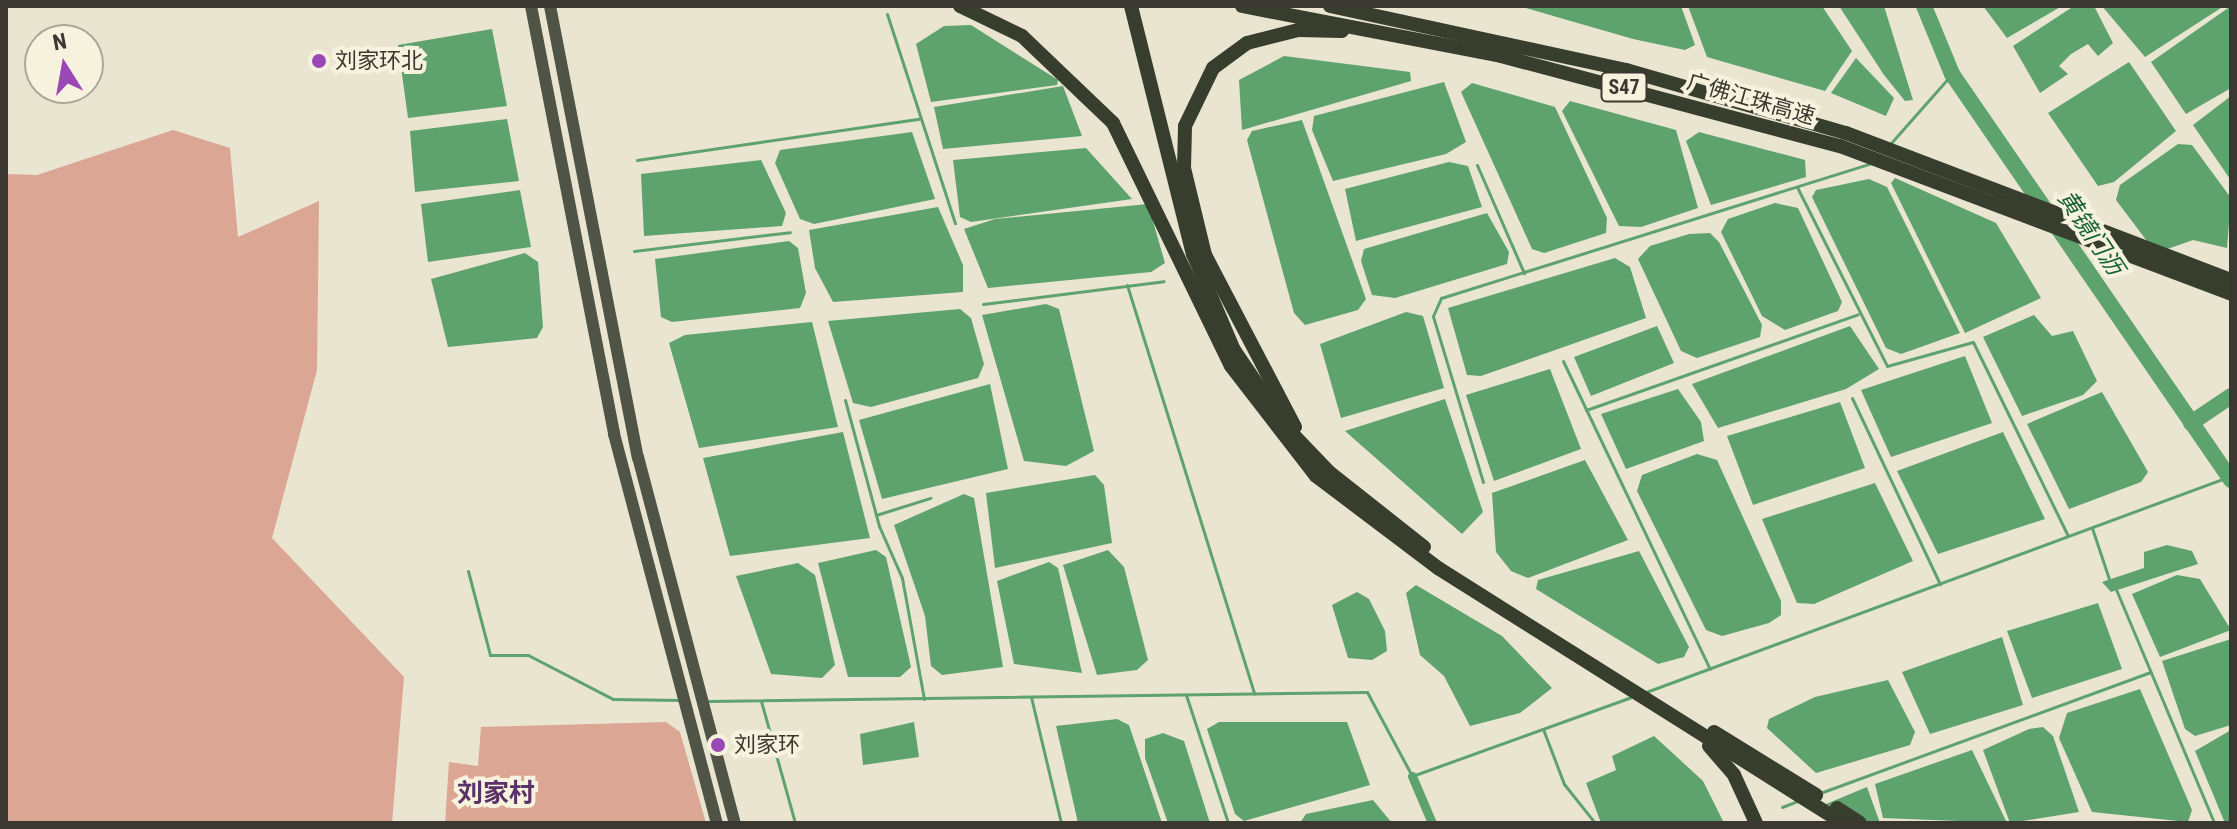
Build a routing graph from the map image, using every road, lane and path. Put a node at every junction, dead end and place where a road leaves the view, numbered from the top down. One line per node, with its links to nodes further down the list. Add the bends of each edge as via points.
1 (531, 6): 18 (main road, via 614,434)
2 (550, 6): 19 (main road, via 638,457)
3 (960, 6): 12 (highway, via 1022,36 1113,123)
4 (1121, 6): 12 (highway)
5 (1131, 6): 12 (highway)
6 (1242, 6): 8 (highway, 广佛江珠高速 / S47)
7 (1330, 6): 9 (highway, 广佛江珠高速 / S47, via 1626,70)
8 (1406, 36): 9 (highway, 广佛江珠高速 / S47); 12 (highway, via 1269,35 1229,54 1199,87 1185,126 1184,168)
9 (1843, 140): 10 (highway, 广佛江珠高速 / S47)
10 (2199, 273): 11 (highway, 广佛江珠高速 / S47); 13 (highway, 广佛江珠高速 / S47)
11 (2231, 280)
12 (1207, 293): 14 (highway, via 1329,472 1446,562); 14 (highway, via 1273,430 1316,476 1438,568)
13 (2231, 294)
14 (1618, 677): 15 (highway)
15 (1678, 715): 16 (highway); 17 (highway)
16 (1692, 729): 17 (highway); 20 (highway, via 1734,775)
17 (1758, 764): 21 (highway); 22 (highway)
18 (717, 823)
19 (735, 823)
20 (1756, 823)
21 (1843, 823)
22 (1860, 823)

